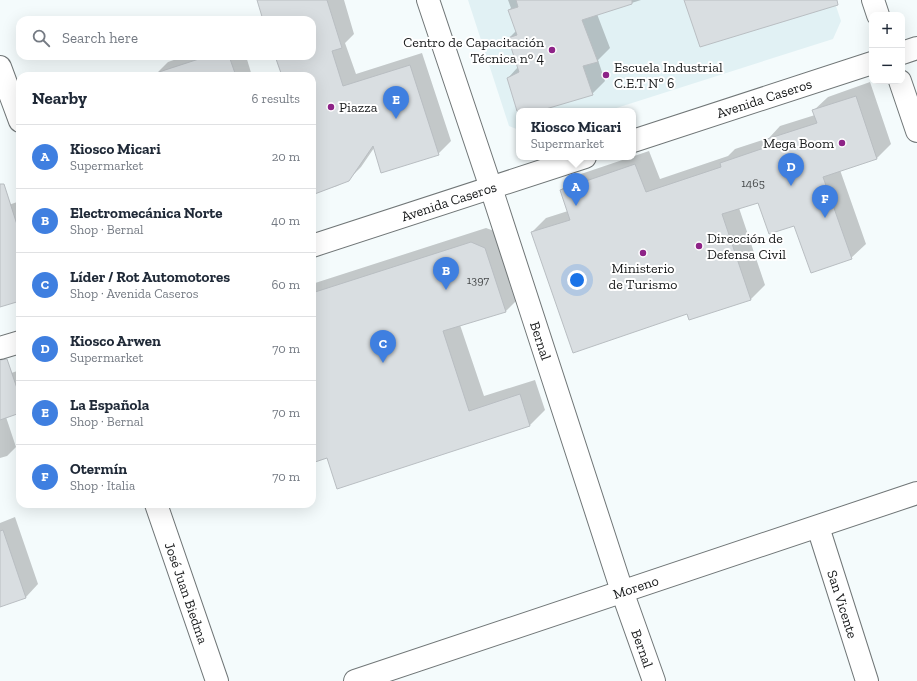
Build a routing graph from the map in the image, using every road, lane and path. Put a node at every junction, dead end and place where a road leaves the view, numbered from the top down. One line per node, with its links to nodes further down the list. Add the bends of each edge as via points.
1 (428, 0): 13 (street, Bernal)
2 (873, 0): 3 (street)
3 (877, 12)
4 (917, 48): 5 (street)
5 (905, 52)
6 (869, 63): 11 (street, Avenida Caseros)
7 (0, 67): 9 (street)
8 (901, 84): 10 (street)
9 (16, 111)
10 (917, 131)
11 (636, 140)
12 (576, 160): 13 (street, Avenida Caseros)
13 (492, 188): 14 (street, Avenida Caseros); 20 (street, Bernal)
14 (316, 245)
15 (16, 343): 16 (street)
16 (0, 348)
17 (917, 493): 19 (street, Moreno)
18 (157, 508): 21 (street, José Juan Biedma)
19 (818, 527): 20 (street, Moreno); 24 (street, San Vicente)
20 (622, 591): 22 (street, Moreno); 23 (street, Bernal)
21 (217, 681)
22 (355, 681)
23 (654, 681)
24 (867, 681)

